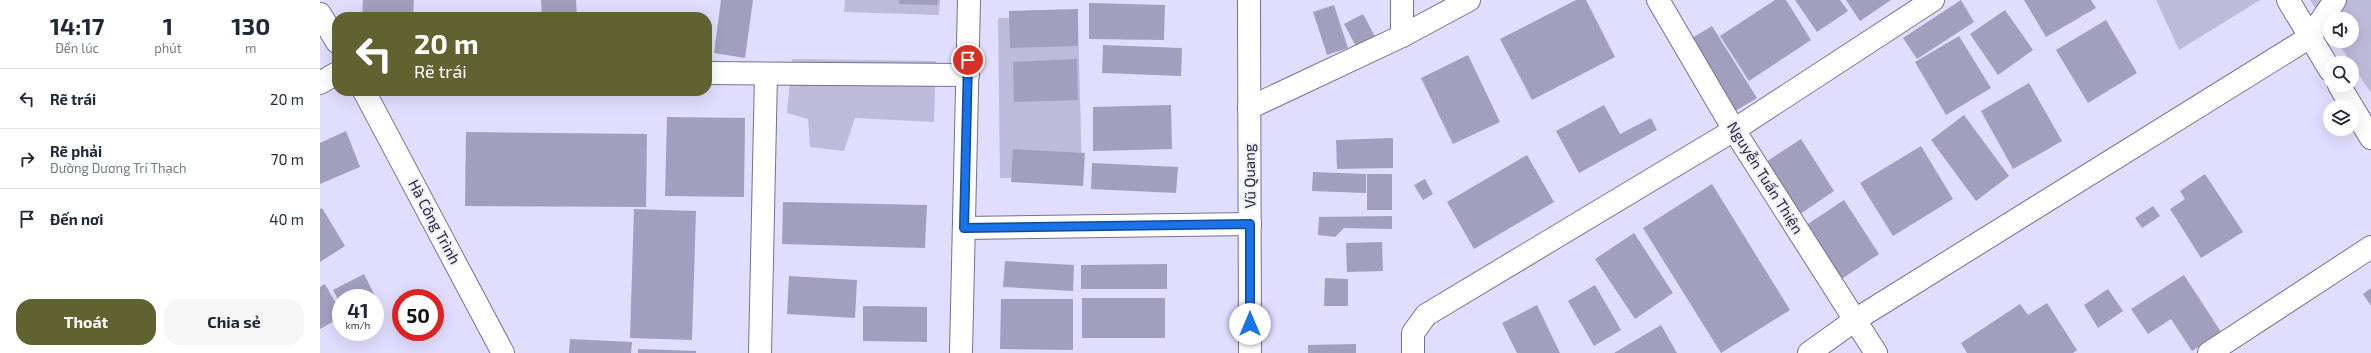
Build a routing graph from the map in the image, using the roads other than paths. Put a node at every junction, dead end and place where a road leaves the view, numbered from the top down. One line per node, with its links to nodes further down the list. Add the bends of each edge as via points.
1 (969, 0): 16 (street)
2 (1249, 0): 21 (street, Vũ Quang)
3 (1402, 0): 11 (street)
4 (1469, 0): 11 (street)
5 (1658, 0): 22 (street, Nguyễn Tuấn Thiện)
6 (1933, 0): 22 (street)
7 (2288, 0): 12 (street)
8 (2335, 0): 12 (street)
9 (320, 14): 10 (street)
10 (332, 34)
11 (1402, 36): 21 (street)
12 (2310, 37): 13 (street); 27 (street)
13 (2323, 58)
14 (712, 73): 15 (street)
15 (766, 74): 16 (street); 29 (street)
16 (968, 75): 25 (street)
17 (332, 76): 18 (street)
18 (320, 83)
19 (2343, 92): 23 (street)
20 (367, 96): 28 (street, Hà Công Trình)
21 (1249, 108): 24 (street, Vũ Quang)
22 (1734, 130): 27 (street, Nguyễn Tuấn Thiện); 32 (street, via 1426,315 1414,333)
23 (2371, 138)
24 (1250, 224): 25 (street); 31 (street, Vũ Quang)
25 (964, 228): 30 (street)
26 (2371, 247): 35 (street)
27 (1855, 320): 33 (street); 34 (street, Nguyễn Tuấn Thiện)
28 (503, 353)
29 (760, 353)
30 (961, 353)
31 (1250, 353)
32 (1413, 353)
33 (1809, 353)
34 (1876, 353)
35 (2209, 353)

